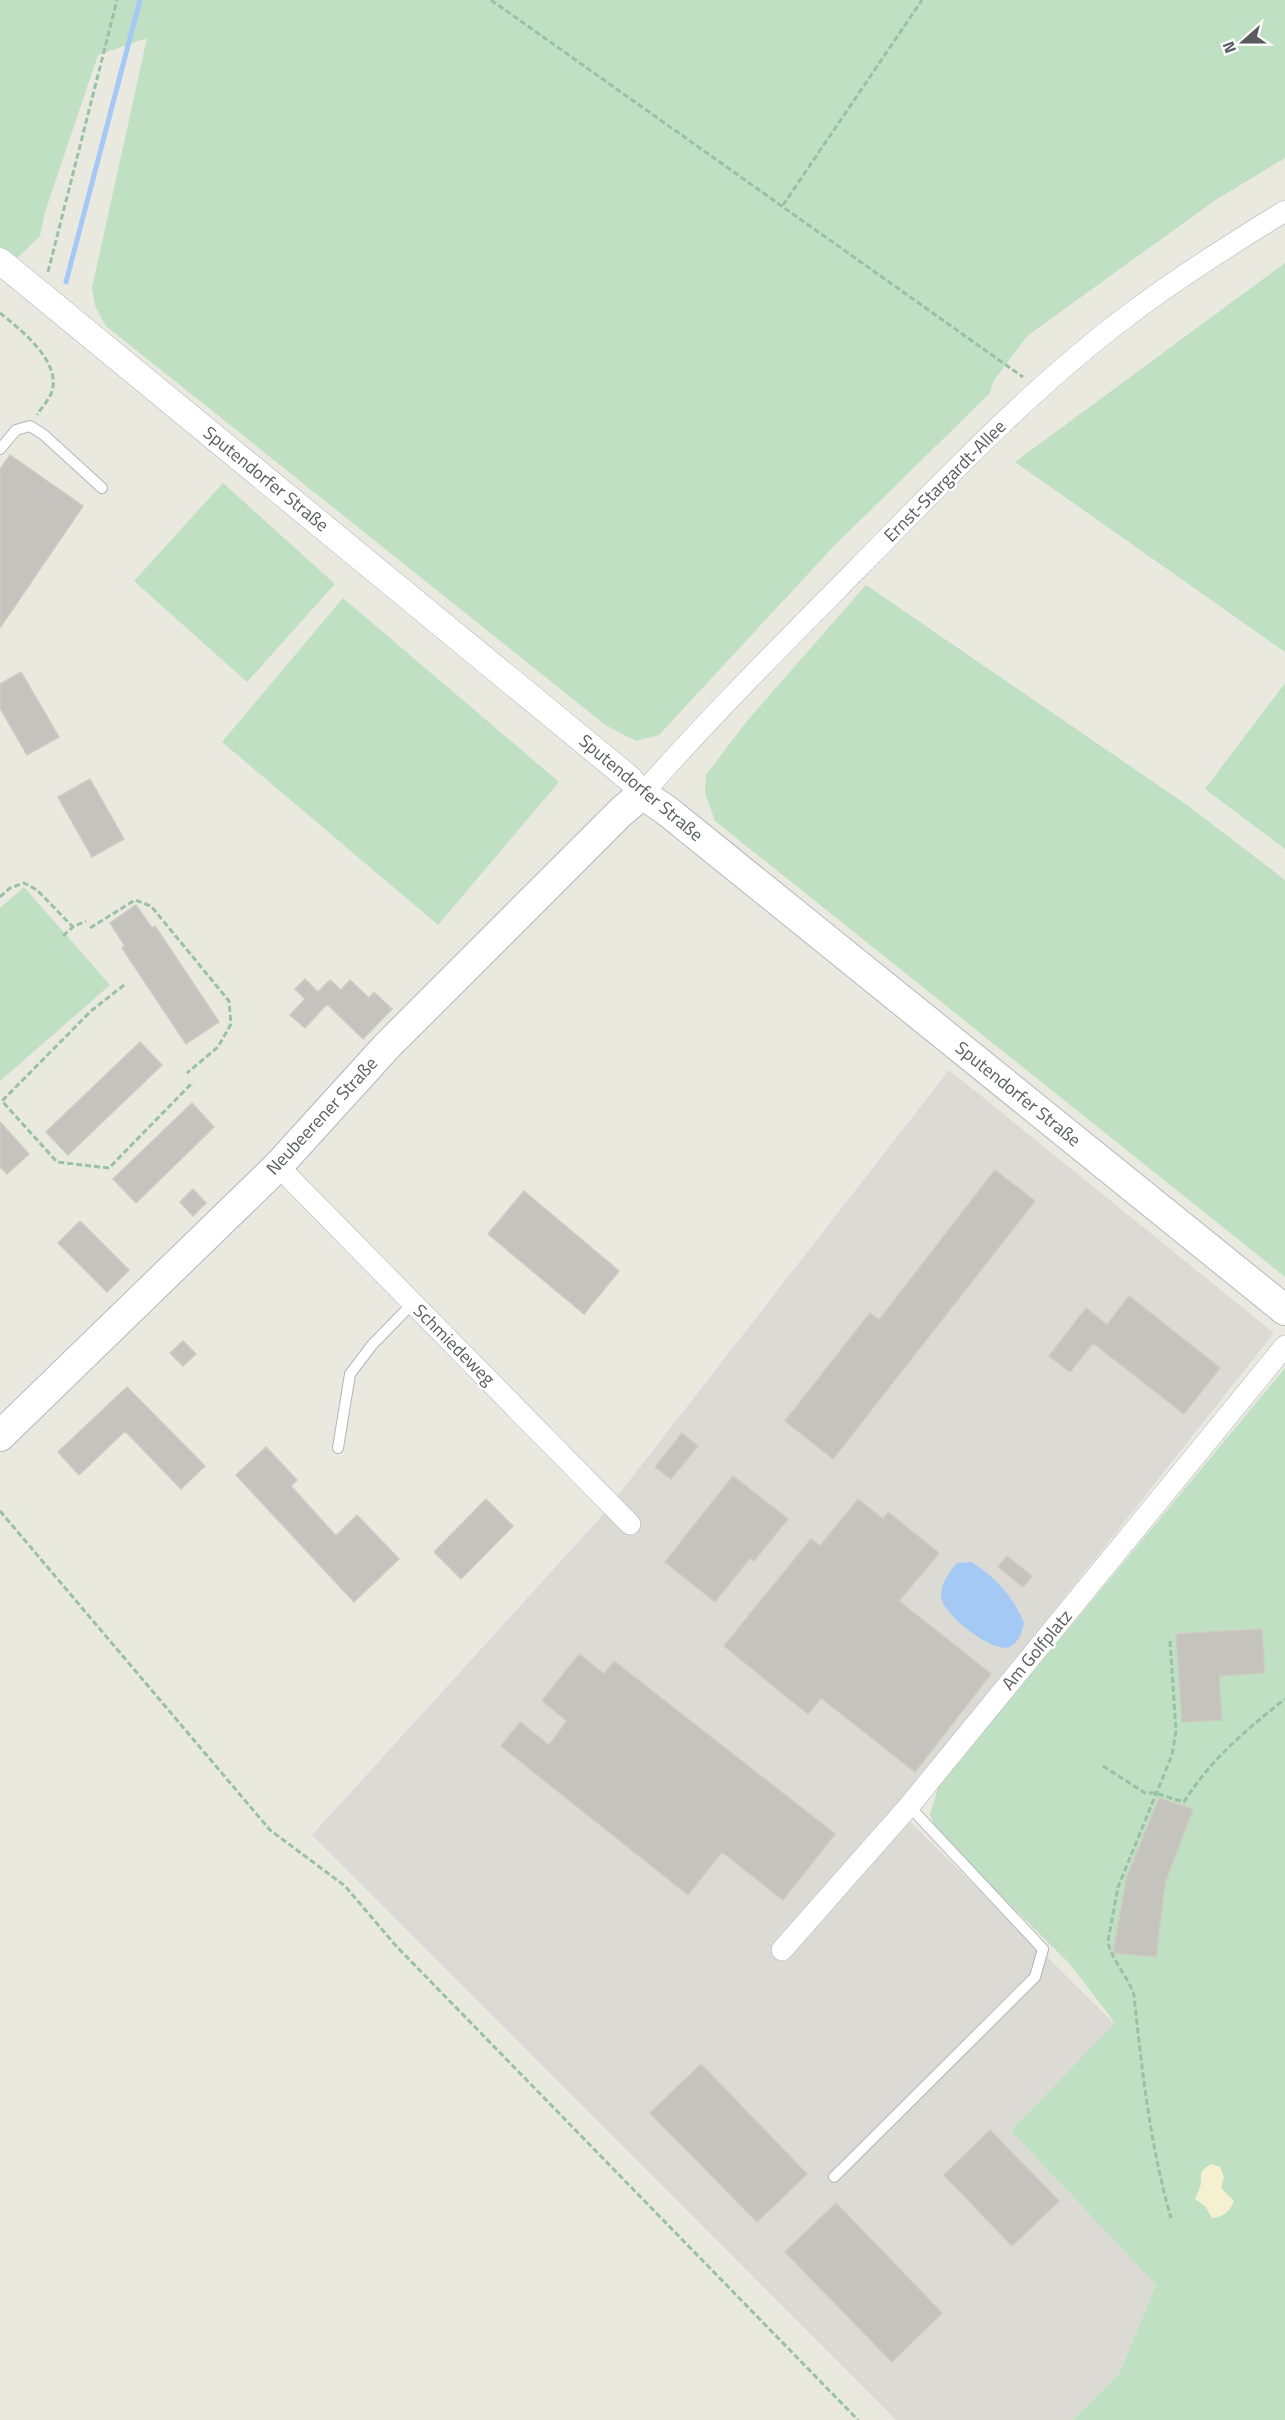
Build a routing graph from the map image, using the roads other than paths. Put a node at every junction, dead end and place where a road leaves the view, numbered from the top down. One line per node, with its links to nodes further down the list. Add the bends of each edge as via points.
1 (1285, 211): 5 (street, Ernst-Stargardt-Allee, via 1135,310 1038,391 724,704)
2 (0, 261): 5 (street, Sputendorfer Straße, via 621,771)
3 (0, 449): 4 (lane, via 16,430 30,426)
4 (102, 488)
5 (642, 794): 6 (main road, Neubeerener Straße, via 387,1046); 8 (main road, Sputendorfer Straße)
6 (278, 1166): 7 (street, Schmiedeweg); 10 (main road, Neubeerener Straße)
7 (413, 1303): 11 (lane, via 350,1374); 12 (street, Schmiedeweg)
8 (1285, 1310)
9 (1285, 1346): 13 (street, Am Golfplatz)
10 (0, 1437)
11 (338, 1448)
12 (630, 1524)
13 (909, 1806): 14 (street, Am Golfplatz); 15 (lane, via 1042,1950 1035,1977)
14 (782, 1950)
15 (834, 2178)

